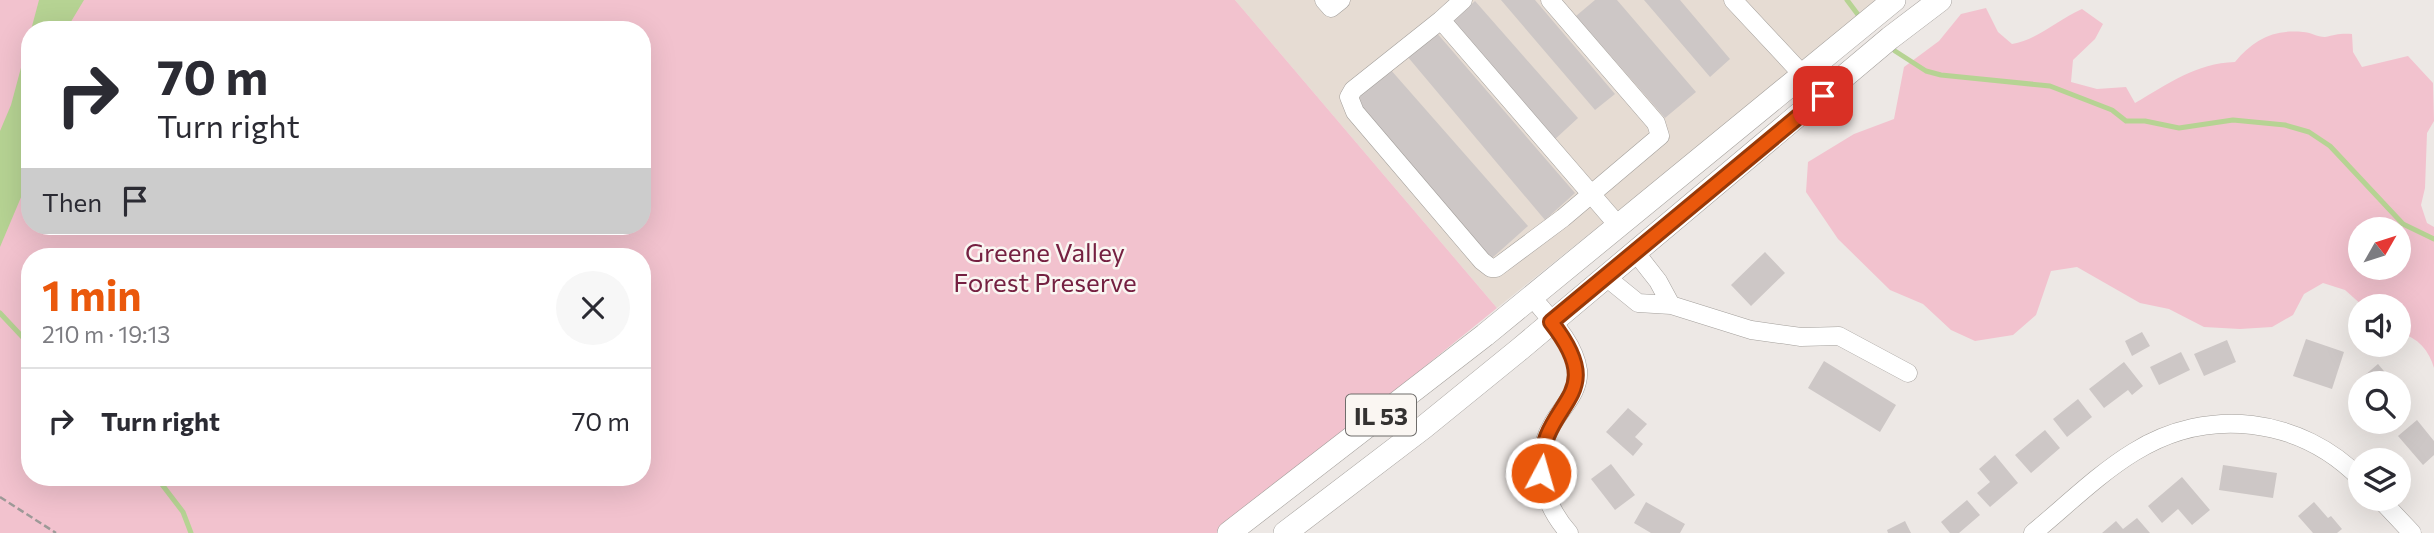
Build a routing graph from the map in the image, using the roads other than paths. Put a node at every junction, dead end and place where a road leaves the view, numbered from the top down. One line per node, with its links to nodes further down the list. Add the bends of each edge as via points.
1 (1324, 0): 2 (street, via 1331,8)
2 (1341, 0)
3 (1464, 0): 8 (street)
4 (1550, 0): 10 (street, via 1660,129 1656,142)
5 (1894, 0): 9 (main road, IL 53)
6 (1940, 0): 12 (main road, IL 53)
7 (1739, 2): 9 (street)
8 (1441, 20): 10 (street); 10 (street, via 1349,97 1355,112 1482,261 1491,268 1503,265)
9 (1802, 74): 11 (main road, IL 53)
10 (1592, 195): 11 (street)
11 (1617, 224): 14 (main road, IL 53)
12 (1636, 253): 13 (main road, IL 53); 15 (street)
13 (1606, 277): 15 (street, via 1639,303); 16 (main road, IL 53)
14 (1532, 297): 16 (street); 20 (main road, IL 53)
15 (1671, 305): 17 (street, via 1751,330 1801,337 1839,336)
16 (1551, 322): 21 (main road, IL 53); 22 (street, via 1578,369 1577,383 1541,453 1541,473 1552,509)
17 (1908, 373)
18 (2348, 468): 23 (street, via 2328,452 2271,428 2246,423 2192,427 2133,452)
19 (2391, 511): 24 (street)
20 (1229, 533)
21 (1285, 533)
22 (1569, 533)
23 (2033, 533)
24 (2412, 533)

